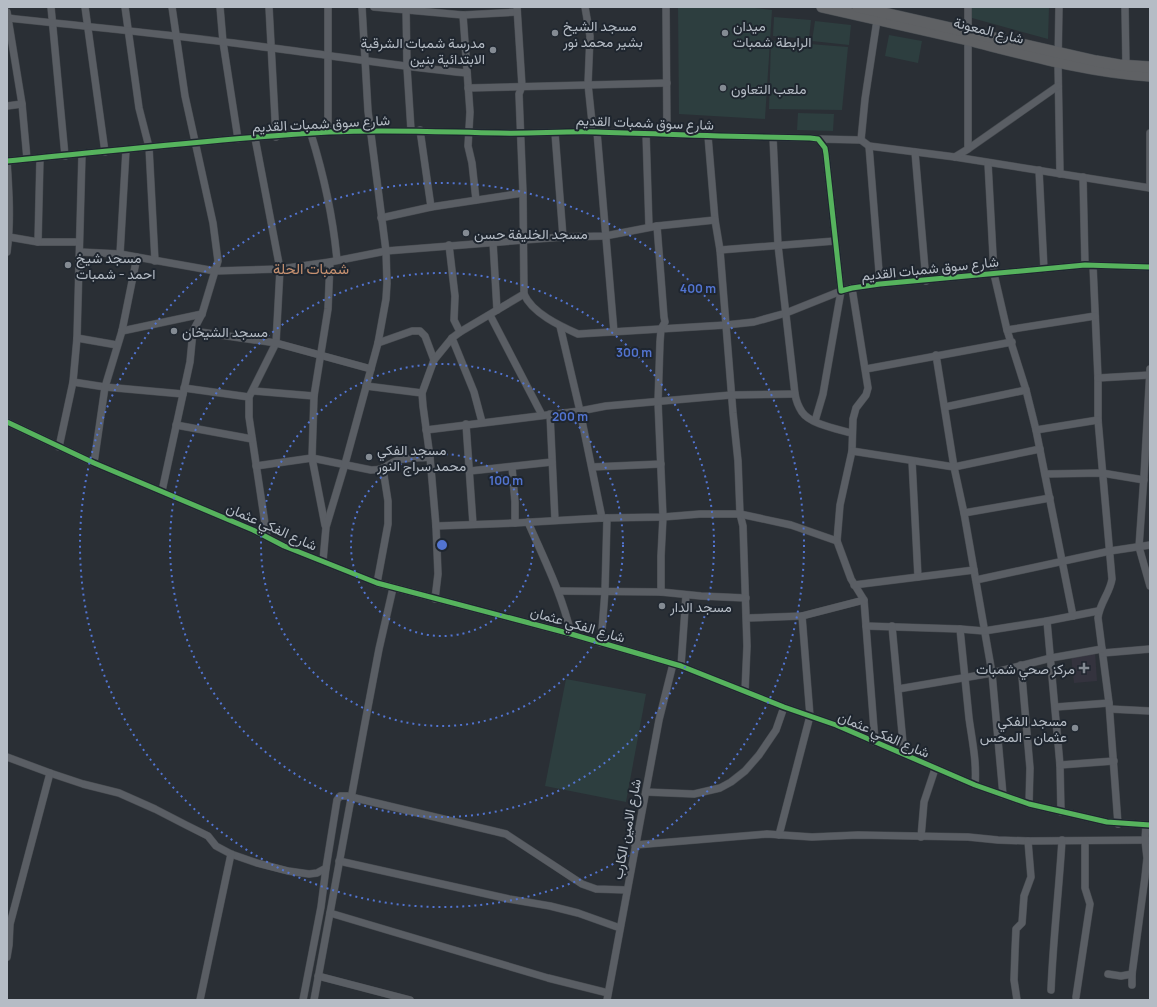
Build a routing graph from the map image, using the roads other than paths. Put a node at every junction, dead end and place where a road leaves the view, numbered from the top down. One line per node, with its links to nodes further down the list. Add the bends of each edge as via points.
1 (51, 7): 22 (street)
2 (85, 7): 23 (street)
3 (125, 7): 24 (street)
4 (172, 7): 25 (street)
5 (220, 7): 27 (street)
6 (269, 7): 28 (street)
7 (328, 7): 29 (street)
8 (362, 7): 31 (street)
9 (374, 7): 17 (street)
10 (585, 7): 38 (street, via 590,36)
11 (666, 7): 37 (street)
12 (822, 7): 20 (highway, شارع المعونة)
13 (858, 7): 20 (highway, شارع المعونة)
14 (968, 7): 26 (street)
15 (1059, 7): 30 (street)
16 (1125, 7): 32 (street)
17 (406, 9): 19 (street); 33 (street)
18 (517, 10): 19 (street); 39 (street)
19 (458, 12): 35 (street)
20 (876, 12): 26 (highway, شارع المعونة); 62 (street)
21 (7, 16): 22 (street); 42 (street)
22 (52, 22): 23 (street); 71 (street)
23 (86, 26): 24 (street); 68 (street)
24 (128, 30): 25 (street); 65 (street, via 139,108)
25 (177, 36): 27 (street); 63 (street, via 185,96)
26 (968, 36): 30 (highway, شارع المعونة); 66 (street)
27 (223, 42): 28 (street); 60 (street)
28 (272, 48): 29 (street); 57 (street)
29 (327, 56): 31 (street); 47 (street)
30 (1058, 58): 32 (highway, شارع المعونة); 36 (highway, شارع المعونة, via 1112,72); 40 (street)
31 (365, 61): 33 (street); 46 (street)
32 (1126, 66): 34 (highway, شارع المعونة)
33 (407, 67): 35 (street); 44 (street)
34 (1150, 67)
35 (467, 73): 41 (street)
36 (1150, 76)
37 (667, 83): 38 (street); 55 (street)
38 (588, 84): 39 (street); 48 (street)
39 (522, 86): 41 (street); 50 (street, via 519,94)
40 (1058, 86): 66 (street); 78 (street)
41 (468, 88): 49 (street)
42 (22, 104): 43 (street); 74 (street)
43 (7, 106)
44 (410, 130): 45 (street, شارع سوق شمبات القديم); 46 (street, شارع سوق شمبات القديم)
45 (420, 130): 49 (street, شارع سوق شمبات القديم); 83 (street)
46 (370, 131): 47 (street, شارع سوق شمبات القديم); 84 (street)
47 (328, 132): 54 (street, شارع سوق شمبات القديم)
48 (595, 132): 51 (street, شارع سوق شمبات القديم); 52 (street, شارع سوق شمبات القديم); 87 (street)
49 (468, 133): 50 (street, شارع سوق شمبات القديم); 82 (street)
50 (521, 133): 51 (street, شارع سوق شمبات القديم); 81 (street)
51 (555, 133): 88 (street)
52 (646, 133): 55 (street, شارع سوق شمبات القديم); 86 (street)
53 (1150, 133): 80 (street)
54 (311, 134): 57 (street, شارع سوق شمبات القديم); 104 (street, via 325,180 335,231)
55 (667, 134): 56 (street, شارع سوق شمبات القديم)
56 (708, 136): 58 (street, شارع سوق شمبات القديم); 85 (street)
57 (276, 137): 59 (street, شارع سوق شمبات القديم)
58 (772, 137): 61 (street, شارع سوق شمبات القديم); 96 (street)
59 (255, 138): 60 (street, شارع سوق شمبات القديم); 108 (street)
60 (238, 139): 63 (street, شارع سوق شمبات القديم)
61 (818, 139): 62 (street, شارع سوق شمبات القديم); 91 (street, via 825,148)
62 (861, 140): 64 (street)
63 (196, 142): 65 (street, شارع سوق شمبات القديم); 110 (street, via 213,223 218,261)
64 (869, 146): 69 (street); 113 (street)
65 (148, 148): 67 (street, شارع سوق شمبات القديم); 103 (street)
66 (968, 149): 72 (street)
67 (126, 150): 68 (street, شارع سوق شمبات القديم); 101 (street)
68 (105, 152): 70 (street, شارع سوق شمبات القديم)
69 (915, 152): 72 (street); 112 (street)
70 (82, 154): 71 (street, شارع سوق شمبات القديم); 93 (street)
71 (65, 156): 73 (street, شارع سوق شمبات القديم)
72 (955, 157): 76 (street)
73 (40, 158): 74 (street, شارع سوق شمبات القديم); 92 (street)
74 (28, 159): 75 (street, شارع سوق شمبات القديم)
75 (7, 161): 90 (street, via 10,202)
76 (988, 163): 77 (street); 111 (street)
77 (1039, 170): 78 (street); 109 (street)
78 (1060, 174): 79 (street)
79 (1083, 177): 80 (street); 105 (street)
80 (1150, 188)
81 (523, 193): 82 (street); 89 (street)
82 (476, 200): 83 (street)
83 (432, 208): 84 (street)
84 (381, 218): 98 (street)
85 (715, 220): 86 (street); 97 (street)
86 (653, 227): 87 (street); 124 (street, via 665,322)
87 (605, 236): 88 (street); 129 (street)
88 (563, 237): 89 (street)
89 (524, 239): 94 (street); 116 (street)
90 (8, 240): 92 (street); 99 (street)
91 (835, 241): 96 (street); 115 (street)
92 (38, 242): 93 (street)
93 (79, 242): 100 (street)
94 (493, 242): 95 (street); 117 (street)
95 (449, 245): 98 (street); 128 (street, via 455,296 454,320)
96 (778, 245): 97 (street); 118 (street)
97 (720, 250): 122 (street)
98 (386, 251): 104 (street); 134 (street, via 386,299)
99 (7, 252)
100 (80, 252): 101 (street); 130 (street)
101 (120, 254): 102 (street)
102 (137, 257): 103 (street); 126 (street)
103 (155, 261): 110 (street)
104 (333, 261): 108 (street); 136 (street)
105 (1085, 265): 106 (street, شارع سوق شمبات القديم); 109 (street, شارع سوق شمبات القديم)
106 (1093, 265): 107 (street, شارع سوق شمبات القديم); 121 (street)
107 (1150, 267)
108 (280, 269): 110 (street); 133 (street)
109 (1044, 269): 111 (street, شارع سوق شمبات القديم)
110 (215, 271): 119 (street)
111 (994, 274): 112 (street, شارع سوق شمبات القديم); 125 (street)
112 (926, 280): 113 (street, شارع سوق شمبات القديم)
113 (880, 284): 114 (street, شارع سوق شمبات القديم)
114 (852, 288): 115 (street, شارع سوق شمبات القديم); 140 (street)
115 (841, 291): 118 (street, شارع سوق شمبات القديم); 162 (street, via 823,394)
116 (524, 294): 117 (street); 123 (street, شارع سوق شمبات القديم, via 530,304)
117 (497, 310): 120 (street)
118 (786, 313): 122 (street, شارع سوق شمبات القديم, via 754,322); 151 (street)
119 (202, 314): 126 (street); 127 (street)
120 (490, 315): 128 (street); 158 (street)
121 (1095, 316): 125 (street); 143 (street)
122 (726, 325): 124 (street, شارع سوق شمبات القديم); 152 (street)
123 (560, 326): 129 (street, شارع سوق شمبات القديم, via 578,334); 156 (street)
124 (661, 330): 129 (street, شارع سوق شمبات القديم); 154 (street)
125 (1007, 330): 132 (street)
126 (122, 331): 135 (street)
127 (193, 331): 133 (street); 148 (street)
128 (460, 332): 131 (street)
129 (614, 332)
130 (77, 338): 135 (street); 144 (street)
131 (452, 338): 138 (street); 161 (street, via 474,392)
132 (1012, 342): 137 (street); 147 (street)
133 (276, 343): 136 (street); 150 (street)
134 (378, 343): 138 (street, via 412,331 420,331 425,336); 139 (street)
135 (117, 345): 146 (street)
136 (321, 355): 139 (street); 153 (street)
137 (936, 355): 140 (street); 155 (street)
138 (434, 360): 149 (street)
139 (371, 369): 145 (street)
140 (866, 369): 167 (street, via 867,393 856,408)
141 (1150, 369): 142 (street)
142 (1150, 375): 143 (street); 170 (street)
143 (1098, 378): 159 (street)
144 (73, 382): 146 (street); 169 (street)
145 (366, 386): 149 (street); 178 (street)
146 (105, 387): 148 (street); 177 (street)
147 (1026, 390): 155 (street); 166 (street)
148 (184, 391): 150 (street); 164 (street)
149 (422, 393): 165 (street)
150 (251, 394): 153 (street); 168 (street, via 249,417)
151 (794, 394): 152 (street); 162 (street, via 802,413)
152 (731, 395): 154 (street); 192 (street, via 738,461)
153 (314, 396): 174 (street)
154 (658, 402): 156 (street); 179 (street)
155 (945, 407): 183 (street)
156 (580, 411): 157 (street); 182 (street)
157 (550, 414): 158 (street); 176 (street)
158 (542, 415): 161 (street)
159 (1098, 420): 166 (street); 186 (street)
160 (7, 422): 169 (street, شارع الفكي عثمان)
161 (482, 422): 163 (street)
162 (815, 422): 167 (street)
163 (466, 424): 165 (street); 185 (street)
164 (176, 425): 168 (street); 189 (street)
165 (426, 430): 173 (street)
166 (1036, 430): 171 (street)
167 (851, 433): 172 (street)
168 (252, 438): 180 (street)
169 (59, 447): 177 (street, شارع الفكي عثمان)
170 (1148, 447): 188 (street)
171 (1040, 448): 183 (street); 187 (street)
172 (852, 451): 175 (street); 202 (street, via 840,505)
173 (430, 457): 184 (street, via 398,460); 199 (street)
174 (312, 458): 178 (street); 180 (street); 200 (street)
175 (912, 461): 183 (street); 209 (street)
176 (552, 462): 181 (street); 195 (street)
177 (94, 463): 189 (street, شارع الفكي عثمان)
178 (345, 464): 184 (street, via 371,470); 200 (street)
179 (660, 464): 182 (street); 193 (street)
180 (256, 466): 201 (street)
181 (512, 467): 185 (street); 197 (street)
182 (592, 467): 194 (street)
183 (954, 467): 191 (street)
184 (383, 469): 211 (street, via 388,501 388,524)
185 (470, 471): 198 (street)
186 (1102, 473): 187 (street); 188 (street); 205 (street)
187 (1046, 474): 190 (street)
188 (1146, 477): 204 (street)
189 (162, 491): 201 (street, شارع الفكي عثمان)
190 (1050, 498): 191 (street); 207 (street)
191 (964, 513): 208 (street)
192 (740, 514): 193 (street); 202 (street, via 791,525); 220 (street, via 743,526)
193 (663, 517): 194 (street); 217 (street)
194 (604, 518): 195 (street); 216 (street)
195 (556, 520): 196 (street)
196 (528, 522): 197 (street); 215 (street)
197 (515, 523): 198 (street)
198 (474, 524): 199 (street)
199 (436, 526): 219 (street, via 438,574)
200 (326, 527): 206 (street)
201 (266, 537): 206 (street, شارع الفكي عثمان)
202 (837, 541): 212 (street)
203 (1150, 545): 204 (street)
204 (1139, 547): 205 (street); 213 (street)
205 (1110, 551): 207 (street); 222 (street, via 1111,585)
206 (323, 561): 211 (street, شارع الفكي عثمان)
207 (1061, 562): 210 (street); 224 (street)
208 (974, 570): 209 (street); 210 (street)
209 (918, 577): 212 (street)
210 (976, 580): 230 (street)
211 (377, 583): 214 (street, شارع الفكي عثمان)
212 (854, 585): 221 (street)
213 (1150, 586)
214 (394, 588): 219 (street, شارع الفكي عثمان); 258 (street, via 379,649)
215 (559, 591): 216 (street); 231 (street)
216 (605, 591): 217 (street); 232 (street)
217 (661, 592): 218 (street)
218 (686, 595): 220 (street); 238 (street)
219 (435, 598): 231 (street, شارع الفكي عثمان)
220 (746, 598): 225 (street)
221 (864, 600): 223 (street); 227 (street)
222 (1098, 611): 224 (street); 234 (street)
223 (802, 616): 225 (street); 247 (street)
224 (1073, 616): 226 (street)
225 (747, 618): 242 (street)
226 (1047, 621): 230 (street); 235 (street)
227 (866, 626): 228 (street); 248 (street)
228 (892, 626): 229 (street); 241 (street)
229 (960, 629): 230 (street); 240 (street)
230 (984, 631): 239 (street)
231 (571, 634): 232 (street, شارع الفكي عثمان)
232 (601, 643): 236 (street, شارع الفكي عثمان)
233 (1150, 649): 234 (street)
234 (1102, 651): 235 (street); 243 (street)
235 (1051, 658): 237 (street); 245 (street)
236 (673, 664): 238 (street, شارع الفكي عثمان); 256 (street, شارع الامين الكارب, via 659,720)
237 (1021, 665): 239 (street); 259 (street, via 1030,768)
238 (681, 666): 242 (street, شارع الفكي عثمان)
239 (992, 673): 240 (street); 257 (street)
240 (965, 677): 241 (street); 255 (street, via 974,746)
241 (898, 689): 249 (street)
242 (745, 691): 244 (street, شارع الفكي عثمان)
243 (1109, 706): 245 (street); 246 (street); 251 (street)
244 (784, 707): 247 (street, شارع الفكي عثمان); 256 (street, via 776,730 759,755 731,782 720,788 694,794)
245 (1056, 707): 252 (street)
246 (1150, 711)
247 (810, 716): 248 (street, شارع الفكي عثمان); 263 (street)
248 (875, 742): 249 (street, شارع الفكي عثمان)
249 (904, 754): 253 (street, شارع الفكي عثمان)
250 (7, 757): 254 (street)
251 (1114, 761): 252 (street); 261 (street)
252 (1060, 765): 260 (street)
253 (934, 769): 255 (street, شارع الفكي عثمان); 264 (street, via 924,802)
254 (50, 773): 270 (street, via 119,794 155,809 208,836 216,846); 276 (street, via 10,924)
255 (975, 785): 257 (street, شارع الفكي عثمان)
256 (646, 792): 269 (street, شارع الامين الكارب)
257 (1003, 795): 259 (street, شارع الفكي عثمان)
258 (351, 797): 271 (street); 272 (street, via 340,796 337,800); 273 (street, via 506,834 582,884 596,889)
259 (1029, 804): 260 (street, شارع الفكي عثمان)
260 (1061, 812): 261 (street, شارع الفكي عثمان)
261 (1118, 824): 262 (street, شارع الفكي عثمان)
262 (1148, 825): 266 (street)
263 (779, 835): 264 (street); 269 (street)
264 (921, 837): 267 (street)
265 (1062, 840): 267 (street); 268 (street); 281 (street)
266 (1147, 840): 268 (street); 278 (street, via 1145,877)
267 (1028, 841): 288 (street, via 1031,875 1024,896 1022,923 1016,929 1014,980)
268 (1085, 841): 283 (street, via 1086,888 1090,904)
269 (636, 844): 273 (street, شارع الامين الكارب)
270 (231, 854): 272 (street, via 288,871 309,874); 284 (street)
271 (340, 861): 274 (street); 275 (street, via 550,906)
272 (326, 868): 285 (street)
273 (627, 890): 275 (street, شارع الامين الكارب)
274 (330, 913): 279 (street); 282 (street)
275 (620, 928): 282 (street, شارع الامين الكارب)
276 (7, 958)
277 (1108, 974): 278 (street)
278 (1132, 974): 280 (street)
279 (318, 976): 286 (street); 287 (street)
280 (1132, 985)
281 (1051, 990)
282 (608, 997)
283 (1076, 997)
284 (200, 1000)
285 (303, 1000)
286 (314, 1000)
287 (410, 1000)
288 (1018, 1000)

